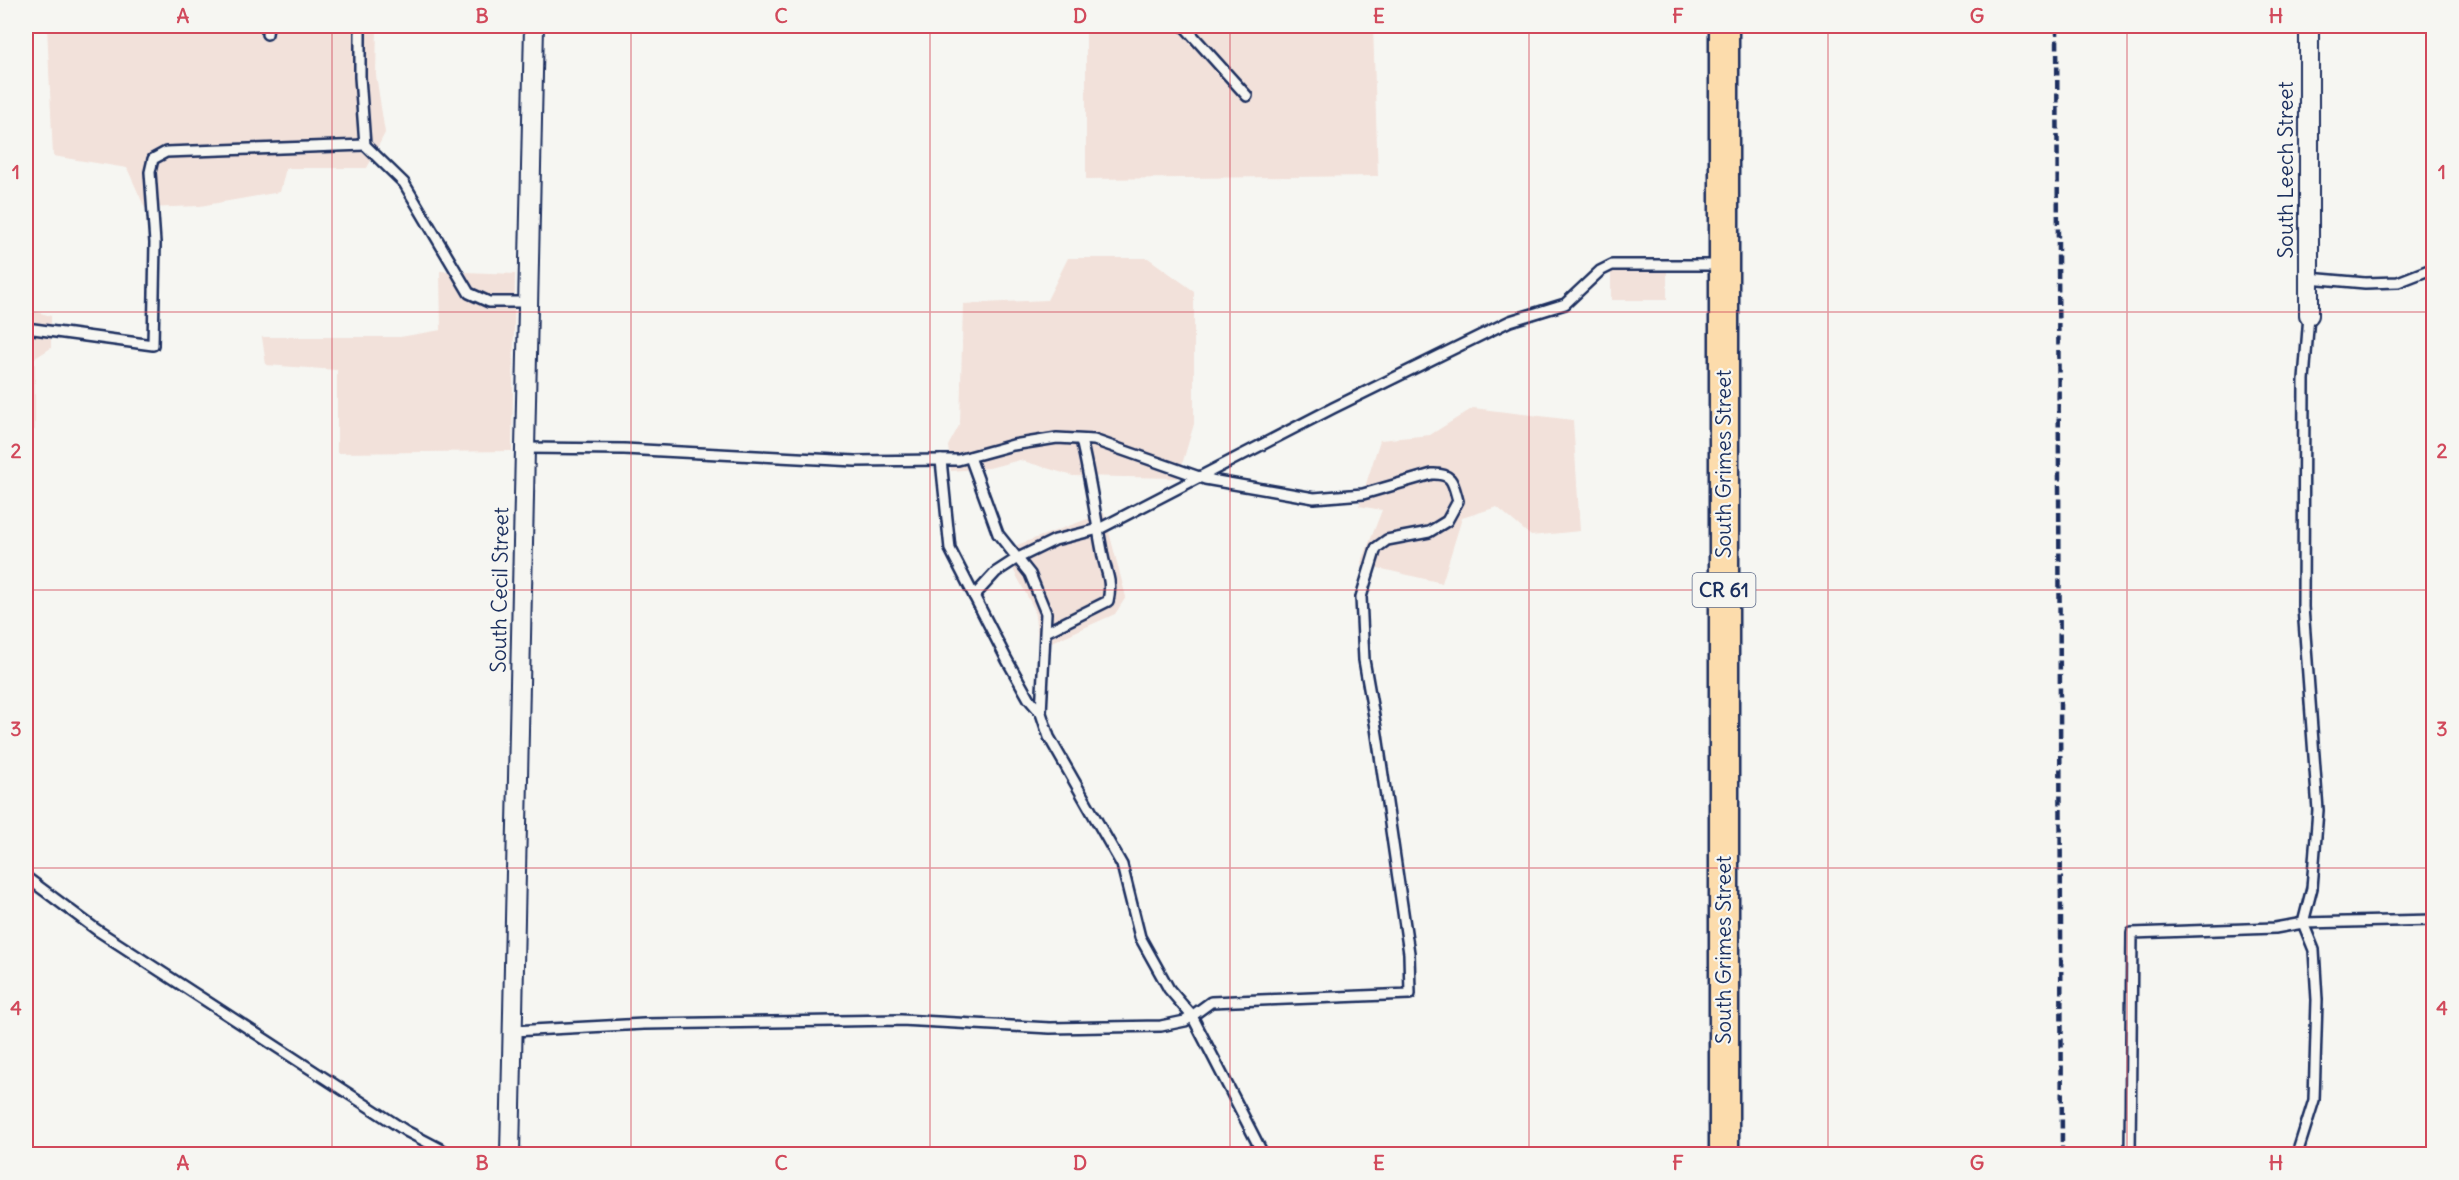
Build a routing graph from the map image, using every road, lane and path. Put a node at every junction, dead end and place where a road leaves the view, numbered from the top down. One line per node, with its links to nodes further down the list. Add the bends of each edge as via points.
1 (360, 26): 7 (lane)
2 (534, 26): 11 (street, South Cecil Street)
3 (1184, 26): 6 (lane)
4 (1724, 26): 8 (main road, South Grimes Street / CR 61)
5 (2309, 26): 10 (street, South Leech Street)
6 (1247, 96)
7 (365, 144): 11 (lane, via 404,183 469,293 489,302); 13 (lane, via 166,152 153,159 153,345)
8 (1724, 265): 18 (lane, via 1612,265 1600,271 1565,304 1510,321); 32 (main road, South Grimes Street / CR 61)
9 (2433, 268): 10 (lane, via 2398,282)
10 (2309, 278): 12 (street, South Leech Street)
11 (528, 302): 15 (street, South Cecil Street)
12 (2309, 315): 26 (lane, via 2304,380 2303,607 2318,810 2313,888)
13 (26, 328)
14 (1081, 440): 16 (lane, via 1057,438); 18 (lane, via 1094,440); 19 (lane)
15 (525, 447): 17 (lane, via 855,461); 28 (street, South Cecil Street)
16 (970, 457): 17 (lane); 20 (lane, via 998,534)
17 (942, 460): 21 (lane, via 950,549)
18 (1198, 476): 19 (lane); 27 (lane, via 1314,498 1363,494 1443,474 1452,480 1458,501 1447,521 1429,532 1387,540 1376,548 1361,597 1364,660 1408,953 1410,994 1211,1002)
19 (1099, 529): 20 (lane, via 1054,540); 22 (lane, via 1112,586 1108,601)
20 (1016, 559): 21 (lane, via 996,572); 22 (lane, via 1030,574 1046,613)
21 (974, 596): 23 (lane, via 1029,699)
22 (1046, 632): 23 (lane)
23 (1041, 713): 27 (lane, via 1049,737 1122,865 1140,937 1169,989)
24 (26, 878): 29 (lane, via 98,930 406,1131)
25 (2433, 920): 26 (lane)
26 (2303, 922): 33 (lane, via 2275,928 2132,933); 34 (lane, via 2314,950 2317,1000 2314,1100)
27 (1192, 1016): 28 (lane, via 1161,1026 1050,1028 901,1020 644,1024); 31 (lane)
28 (513, 1031): 30 (street, South Cecil Street)
29 (450, 1155)
30 (510, 1155)
31 (1263, 1155)
32 (1724, 1155)
33 (2130, 1155)
34 (2297, 1155)

